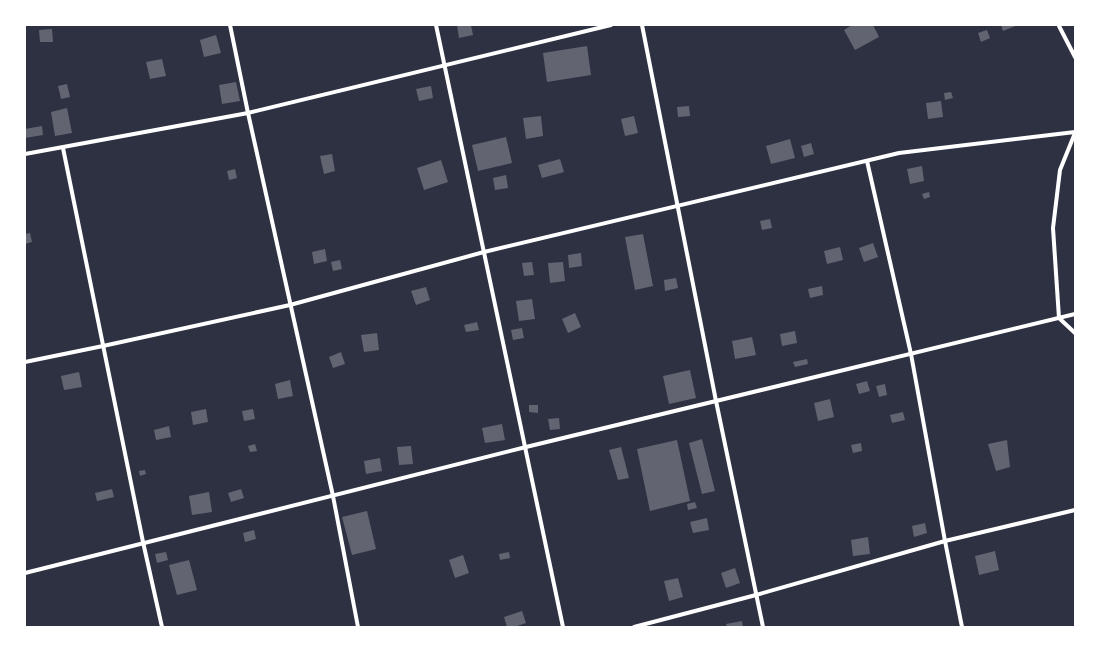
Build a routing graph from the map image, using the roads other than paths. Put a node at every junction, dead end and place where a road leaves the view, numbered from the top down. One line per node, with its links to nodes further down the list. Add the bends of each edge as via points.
1 (230, 25): 8 (street)
2 (436, 25): 7 (street)
3 (611, 25): 7 (street)
4 (642, 25): 13 (street)
5 (1058, 26): 6 (street)
6 (1075, 57)
7 (444, 65): 8 (street); 14 (street)
8 (248, 114): 10 (street); 15 (street)
9 (1075, 132): 12 (street, via 899,153); 17 (street, via 1060,170 1053,228)
10 (62, 148): 11 (street); 19 (street)
11 (25, 154)
12 (867, 161): 13 (street); 20 (street)
13 (677, 206): 14 (street); 22 (street)
14 (484, 252): 15 (street); 23 (street)
15 (290, 305): 19 (street); 24 (street)
16 (1075, 314): 17 (street)
17 (1059, 318): 18 (street); 20 (street)
18 (1075, 333)
19 (103, 346): 21 (street); 26 (street)
20 (911, 354): 22 (street); 27 (street)
21 (25, 362)
22 (716, 401): 23 (street); 29 (street)
23 (526, 447): 24 (street); 32 (street)
24 (333, 496): 26 (street); 31 (street)
25 (1075, 510): 27 (street)
26 (142, 542): 28 (street); 30 (street)
27 (945, 542): 29 (street); 35 (street)
28 (25, 573)
29 (756, 595): 33 (street); 34 (street)
30 (162, 627)
31 (358, 627)
32 (563, 627)
33 (634, 627)
34 (763, 627)
35 (962, 627)

